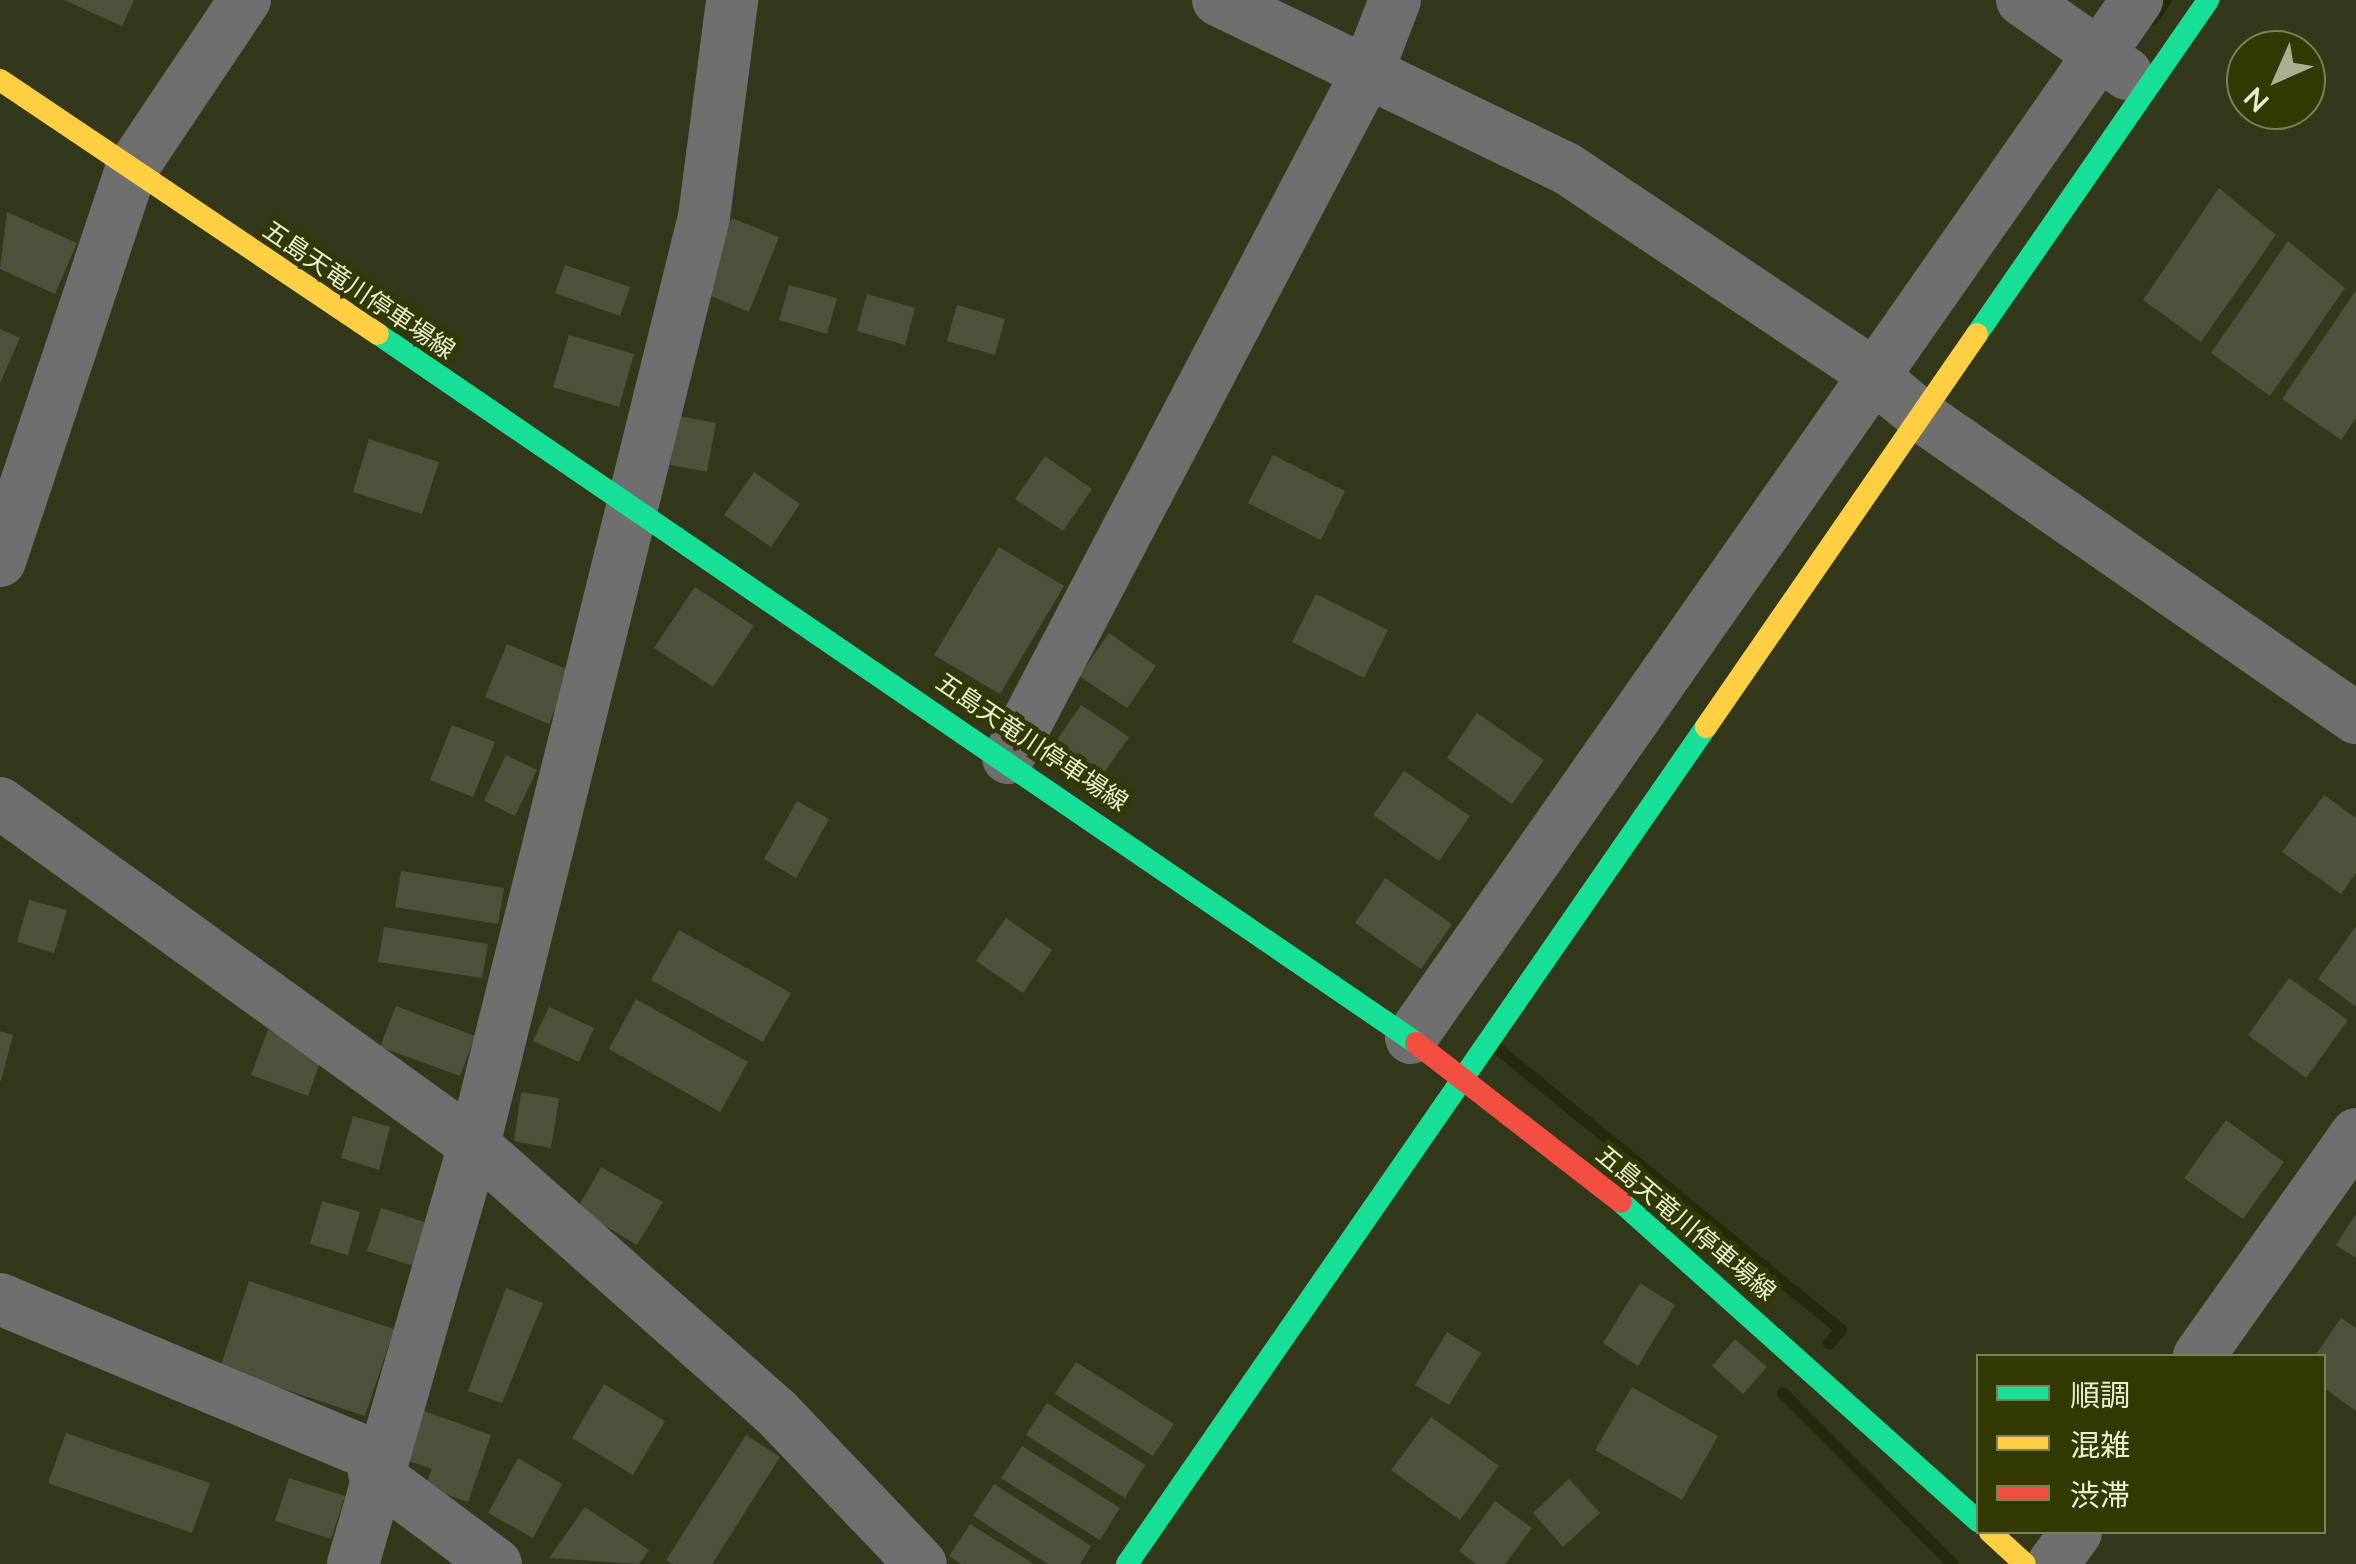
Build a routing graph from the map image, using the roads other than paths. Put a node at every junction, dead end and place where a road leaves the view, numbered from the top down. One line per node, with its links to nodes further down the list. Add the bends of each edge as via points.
1 (245, 0): 12 (street)
2 (732, 0): 15 (street, via 704,216)
3 (1218, 0): 9 (street)
4 (1395, 0): 9 (street)
5 (2022, 0): 8 (street)
6 (2137, 0): 8 (street)
7 (2208, 0): 11 (main road)
8 (2099, 54): 11 (street); 13 (street)
9 (1367, 73): 13 (street, via 1566,168); 18 (street)
10 (0, 80): 12 (main road, 五島天竜川停車場線)
11 (2146, 88): 14 (main road)
12 (130, 170): 15 (main road, 五島天竜川停車場線); 16 (street)
13 (1876, 378): 14 (street); 20 (street)
14 (1924, 418): 17 (street); 21 (main road)
15 (627, 502): 18 (main road, 五島天竜川停車場線); 23 (street)
16 (0, 561)
17 (2356, 718)
18 (1008, 758): 20 (main road, 五島天竜川停車場線)
19 (0, 802): 23 (street)
20 (1411, 1038): 21 (main road, 五島天竜川停車場線)
21 (1462, 1075): 27 (main road, 五島天竜川停車場線, via 1633,1212); 33 (main road)
22 (2356, 1134): 25 (street)
23 (474, 1145): 26 (street); 32 (street, via 776,1412)
24 (0, 1300): 26 (street)
25 (2200, 1354)
26 (376, 1465): 30 (street); 31 (street)
27 (1976, 1519)
28 (1992, 1534): 34 (main road)
29 (2075, 1534): 35 (street)
30 (353, 1564)
31 (496, 1564)
32 (921, 1564)
33 (1127, 1564)
34 (2025, 1564)
35 (2053, 1564)

